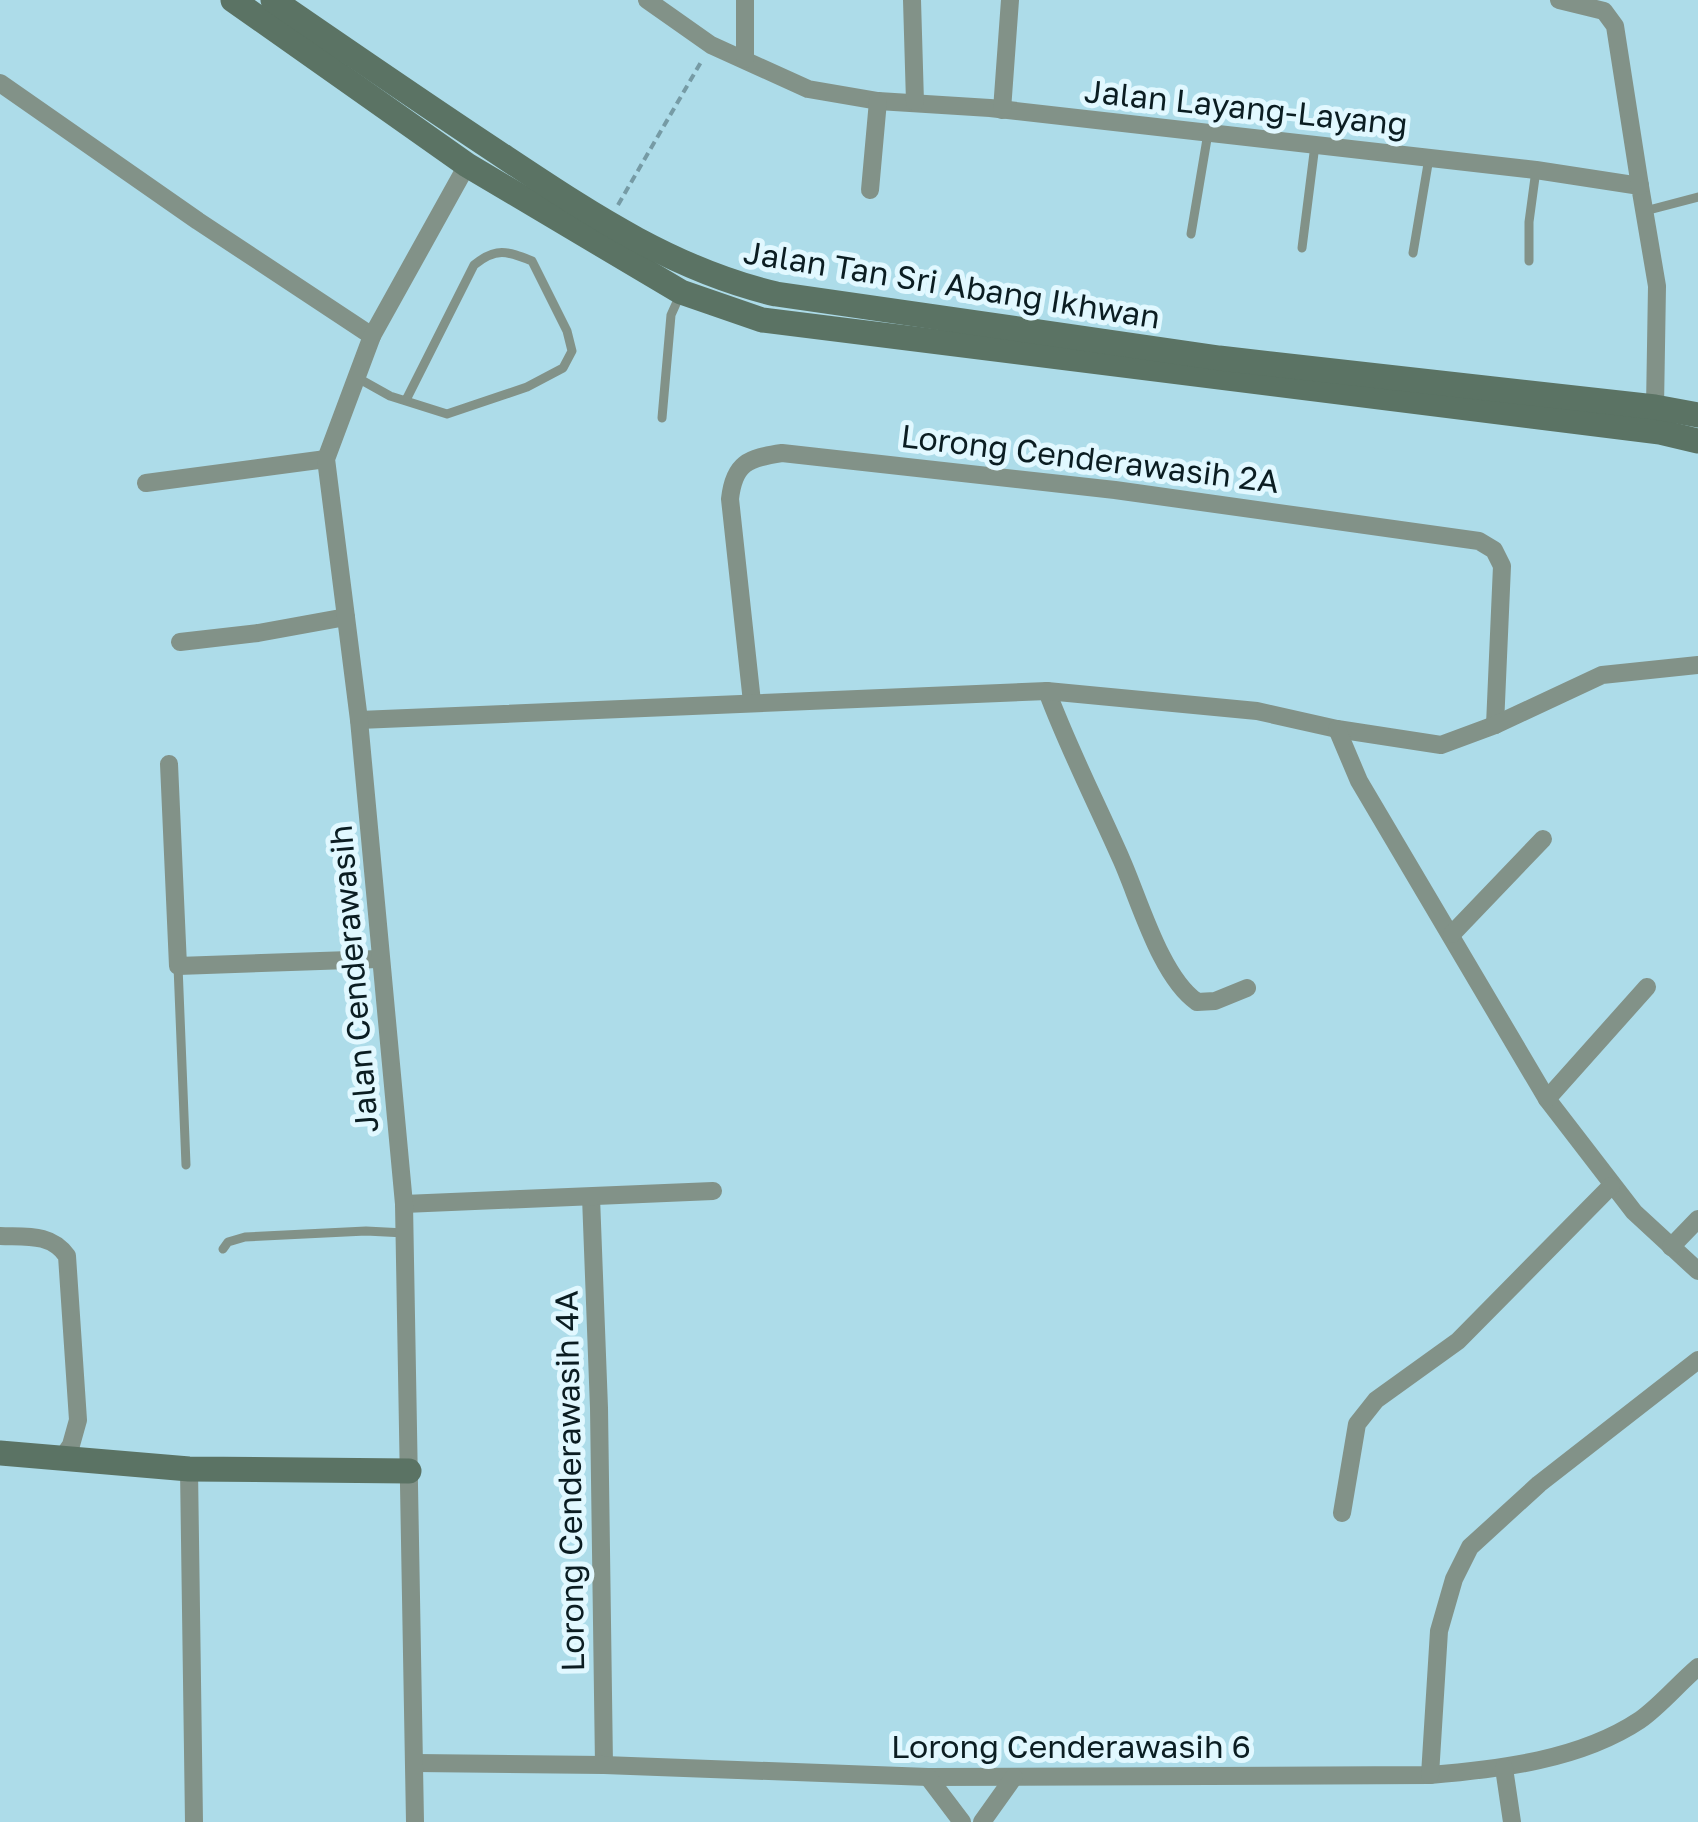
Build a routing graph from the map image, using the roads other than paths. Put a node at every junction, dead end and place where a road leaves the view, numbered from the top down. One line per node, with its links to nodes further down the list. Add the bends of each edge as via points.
1 (233, 0): 16 (street)
2 (273, 0): 30 (street, Jalan Tan Sri Abang Ikhwan, via 606,224 732,284 1219,358)
3 (647, 0): 8 (street, Jalan Layang-Layang, via 712,45)
4 (745, 0): 8 (street)
5 (912, 0): 11 (street)
6 (1010, 0): 12 (street)
7 (1558, 0): 18 (street, via 1604,10 1615,26)
8 (745, 59): 10 (street, Jalan Layang-Layang, via 808,89)
9 (0, 83): 27 (street)
10 (878, 101): 11 (street, Jalan Layang-Layang); 19 (street)
11 (915, 102): 12 (street, Jalan Layang-Layang)
12 (1002, 110): 13 (street, Jalan Layang-Layang)
13 (1208, 133): 14 (street, Jalan Layang-Layang); 22 (lane)
14 (1315, 146): 15 (street, Jalan Layang-Layang); 23 (lane)
15 (1429, 158): 17 (street, Jalan Layang-Layang); 24 (lane)
16 (466, 165): 26 (street, Jalan Tan Sri Abang Ikhwan); 27 (street, Jalan Cenderawasih)
17 (1536, 170): 18 (street, Jalan Layang-Layang); 25 (lane)
18 (1640, 186): 21 (street)
19 (870, 190)
20 (1698, 197): 21 (lane)
21 (1645, 211): 30 (street, via 1657,286)
22 (1192, 234)
23 (1302, 248)
24 (1413, 252)
25 (1529, 261)
26 (681, 292): 32 (lane, via 671,315); 33 (street, Jalan Tan Sri Abang Ikhwan, via 762,320)
27 (372, 336): 28 (street, Jalan Cenderawasih)
28 (356, 377): 29 (lane); 34 (street, Jalan Cenderawasih)
29 (406, 400): 29 (lane, via 446,414 563,368 572,351 567,330 532,261 499,252 474,265)
30 (1655, 406): 31 (street, Jalan Tan Sri Abang Ikhwan)
31 (1698, 416)
32 (662, 418)
33 (1698, 441)
34 (326, 459): 35 (street); 36 (street, Jalan Cenderawasih)
35 (146, 483)
36 (346, 618): 37 (street); 41 (street, Jalan Cenderawasih)
37 (180, 642)
38 (1698, 666): 42 (street, via 1602,674)
39 (1047, 692): 40 (street); 43 (street, via 1257,711); 50 (street, via 1183,993 1197,1002 1215,1001)
40 (752, 702): 41 (street); 42 (street, Lorong Cenderawasih 2A, via 730,499 740,467 782,453 1479,541 1502,566)
41 (359, 720): 47 (street, Jalan Cenderawasih)
42 (1495, 726): 43 (street, via 1441,745)
43 (1337, 728): 46 (street, via 1359,782)
44 (170, 764): 48 (street)
45 (1543, 839): 46 (street)
46 (1452, 934): 51 (street)
47 (379, 959): 48 (street); 56 (street, Jalan Cenderawasih)
48 (178, 966): 52 (lane)
49 (1647, 987): 51 (street)
50 (1247, 988)
51 (1548, 1099): 53 (street)
52 (186, 1165)
53 (1610, 1186): 60 (street); 68 (street, via 1458,1341 1376,1400 1357,1424)
54 (713, 1191): 55 (street)
55 (591, 1197): 56 (street); 71 (street, Lorong Cenderawasih 4A)
56 (404, 1204): 58 (street, Jalan Cenderawasih)
57 (1698, 1219): 60 (street)
58 (405, 1234): 61 (lane, via 245,1236); 67 (street, Jalan Cenderawasih)
59 (0, 1236): 65 (street, via 44,1238 67,1256 78,1420)
60 (1671, 1247): 62 (street)
61 (223, 1249)
62 (1698, 1271)
63 (1698, 1360): 73 (street, via 1470,1547 1439,1631)
64 (0, 1454): 65 (street)
65 (62, 1458): 66 (street)
66 (189, 1469): 67 (street); 76 (street)
67 (409, 1471): 70 (street, Jalan Cenderawasih)
68 (1342, 1513)
69 (1696, 1672): 72 (street, Lorong Cenderawasih 6, via 1640,1720 1584,1747)
70 (416, 1763): 71 (street, Lorong Cenderawasih 6); 77 (street, Jalan Cenderawasih)
71 (604, 1765): 74 (street, Lorong Cenderawasih 6)
72 (1504, 1768): 73 (street, Lorong Cenderawasih 6); 80 (street)
73 (1430, 1775): 75 (street, Lorong Cenderawasih 6)
74 (928, 1777): 75 (street, Lorong Cenderawasih 6); 78 (street)
75 (1014, 1777): 79 (street)
76 (194, 1822)
77 (416, 1822)
78 (962, 1822)
79 (982, 1822)
80 (1512, 1822)

